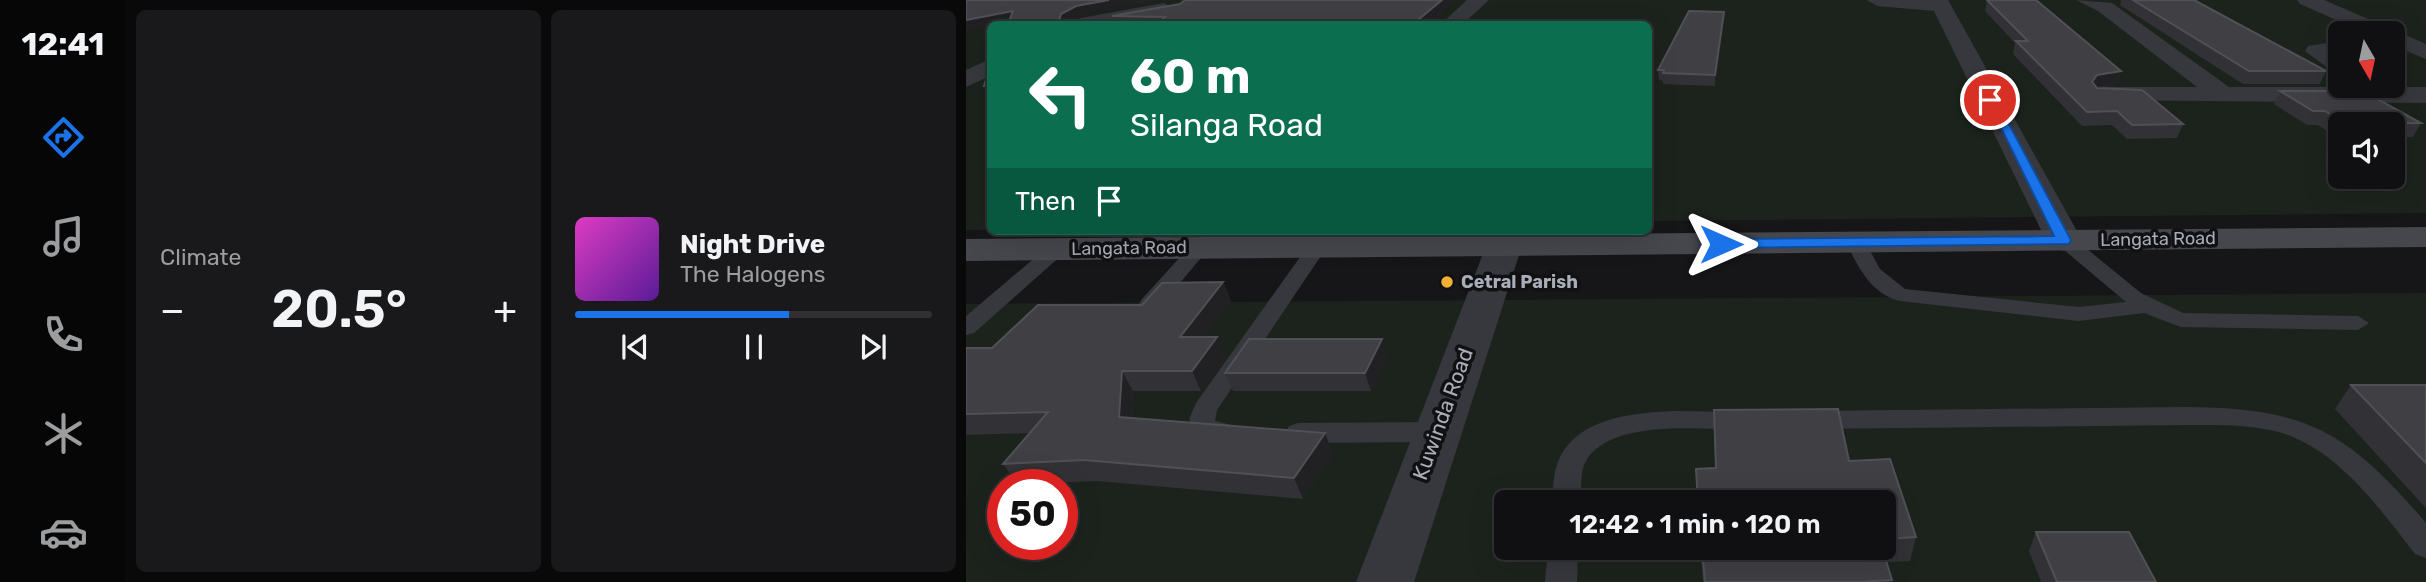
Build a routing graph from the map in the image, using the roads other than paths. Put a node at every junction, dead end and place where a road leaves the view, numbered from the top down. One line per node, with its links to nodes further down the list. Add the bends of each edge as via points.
1 (1479, 0): 8 (street)
2 (1877, 0): 5 (street)
3 (2086, 0): 16 (street, via 2105,7)
4 (2307, 0): 9 (street)
5 (1940, 3): 20 (street)
6 (1183, 5): 7 (street)
7 (1097, 21)
8 (1454, 21)
9 (2355, 21)
10 (2405, 43): 12 (street)
11 (2328, 50): 13 (street, via 2316,51)
12 (2421, 50)
13 (2328, 58)
14 (987, 68): 15 (street)
15 (966, 80)
16 (2222, 94): 17 (street); 18 (street)
17 (2104, 95)
18 (2426, 95)
19 (1158, 240): 25 (main road, Langata Road); 26 (main road, Langata Road)
20 (2064, 240): 22 (main road, Langata Road); 23 (main road, Langata Road); 28 (lane)
21 (1306, 241): 24 (main road, Langata Road); 25 (main road, Langata Road); 33 (lane, via 1205,409 1205,428)
22 (2421, 241)
23 (1856, 242): 24 (main road, Langata Road); 28 (lane, via 1869,270 1900,295 2079,314)
24 (1504, 246): 32 (street, Kuwinda Road)
25 (1199, 247): 29 (lane)
26 (1057, 249): 27 (main road, Langata Road); 31 (lane)
27 (966, 250)
28 (2144, 306): 30 (lane, via 2181,320)
29 (1142, 313)
30 (2358, 323)
31 (966, 328)
32 (1436, 432): 34 (lane); 38 (street, Kuwinda Road)
33 (1247, 434)
34 (1274, 434)
35 (1567, 490): 36 (lane, via 1571,461 1583,443 1602,431 1642,422 2201,416 2271,422 2327,443 2396,509)
36 (2426, 545)
37 (1562, 560): 39 (lane)
38 (1385, 582)
39 (1561, 582)

